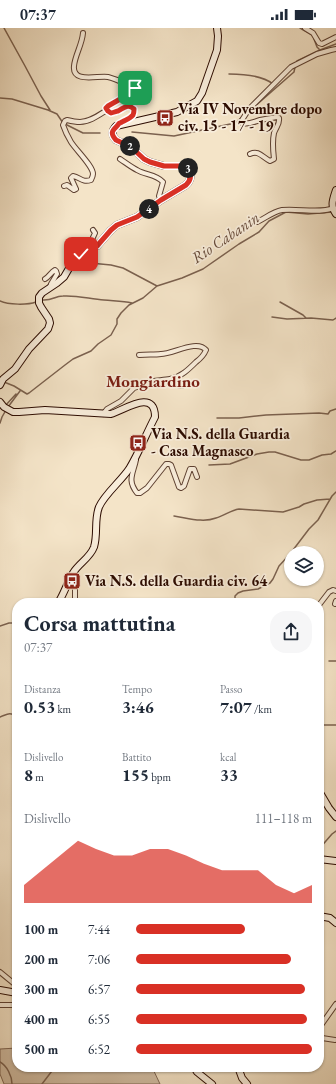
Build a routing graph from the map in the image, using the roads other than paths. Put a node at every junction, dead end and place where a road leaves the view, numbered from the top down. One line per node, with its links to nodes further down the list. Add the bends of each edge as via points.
1 (217, 28): 7 (main road, via 217,50 197,101 177,112)
2 (305, 28): 4 (street, via 322,44)
3 (84, 33): 6 (street, via 74,67 76,73 86,78 108,77 136,89 108,106)
4 (336, 37)
5 (336, 49): 8 (street, via 293,65 249,109 242,120 244,123 277,117 280,122 274,132 274,159 270,161 256,152)
6 (106, 110): 7 (street, via 111,113 128,106 134,109 133,115 120,122); 10 (street, via 85,122 65,121 65,131 90,166 93,176 88,181 73,176 71,178 76,189 74,190 67,185)
7 (118, 126): 12 (main road, via 113,130 114,138 131,147 144,159 164,166 186,166 189,170 189,182)
8 (250, 154)
9 (120, 159): 12 (street, via 163,182 159,196)
10 (64, 186)
11 (336, 190): 13 (main road)
12 (161, 200): 17 (main road, via 137,217 117,225 97,246)
13 (334, 204): 14 (main road); 15 (street, via 328,210 283,210)
14 (336, 214)
15 (257, 222)
16 (93, 230): 17 (street, via 94,238 75,255)
17 (75, 258): 19 (main road, via 64,277)
18 (45, 279): 19 (street, via 56,271)
19 (50, 288): 21 (main road, via 39,297 39,303 49,319 48,329 29,348)
20 (139, 355): 23 (street, via 163,354 195,346 206,350 201,358 182,374 171,379 140,384)
21 (0, 385)
22 (182, 386): 23 (street, via 167,383)
23 (134, 388): 25 (street, via 122,401)
24 (0, 402): 25 (main road, via 13,412 45,410)
25 (103, 414): 26 (main road, via 111,414 139,402 151,405 155,417)
26 (136, 455): 27 (street, via 131,481 137,493 147,488 166,464 171,465 179,487 184,486 190,469 194,469); 28 (main road, via 99,507 94,547 87,559)
27 (197, 477)
28 (74, 572): 30 (main road); 31 (street)
29 (336, 590): 32 (street, via 329,592)
30 (61, 598)
31 (75, 598)
32 (324, 598)
33 (324, 800): 34 (main road)
34 (336, 817)
35 (324, 860): 36 (main road)
36 (336, 861)
37 (324, 917): 38 (main road)
38 (336, 923)
39 (0, 972): 40 (street)
40 (12, 982)
41 (0, 990): 42 (main road)
42 (12, 992)
43 (336, 1004): 46 (street)
44 (0, 1005): 45 (street)
45 (12, 1005)
46 (324, 1021)
47 (324, 1038): 48 (street)
48 (335, 1040)
49 (197, 1072): 51 (main road)
50 (240, 1072): 52 (main road)
51 (212, 1084)
52 (247, 1084)

